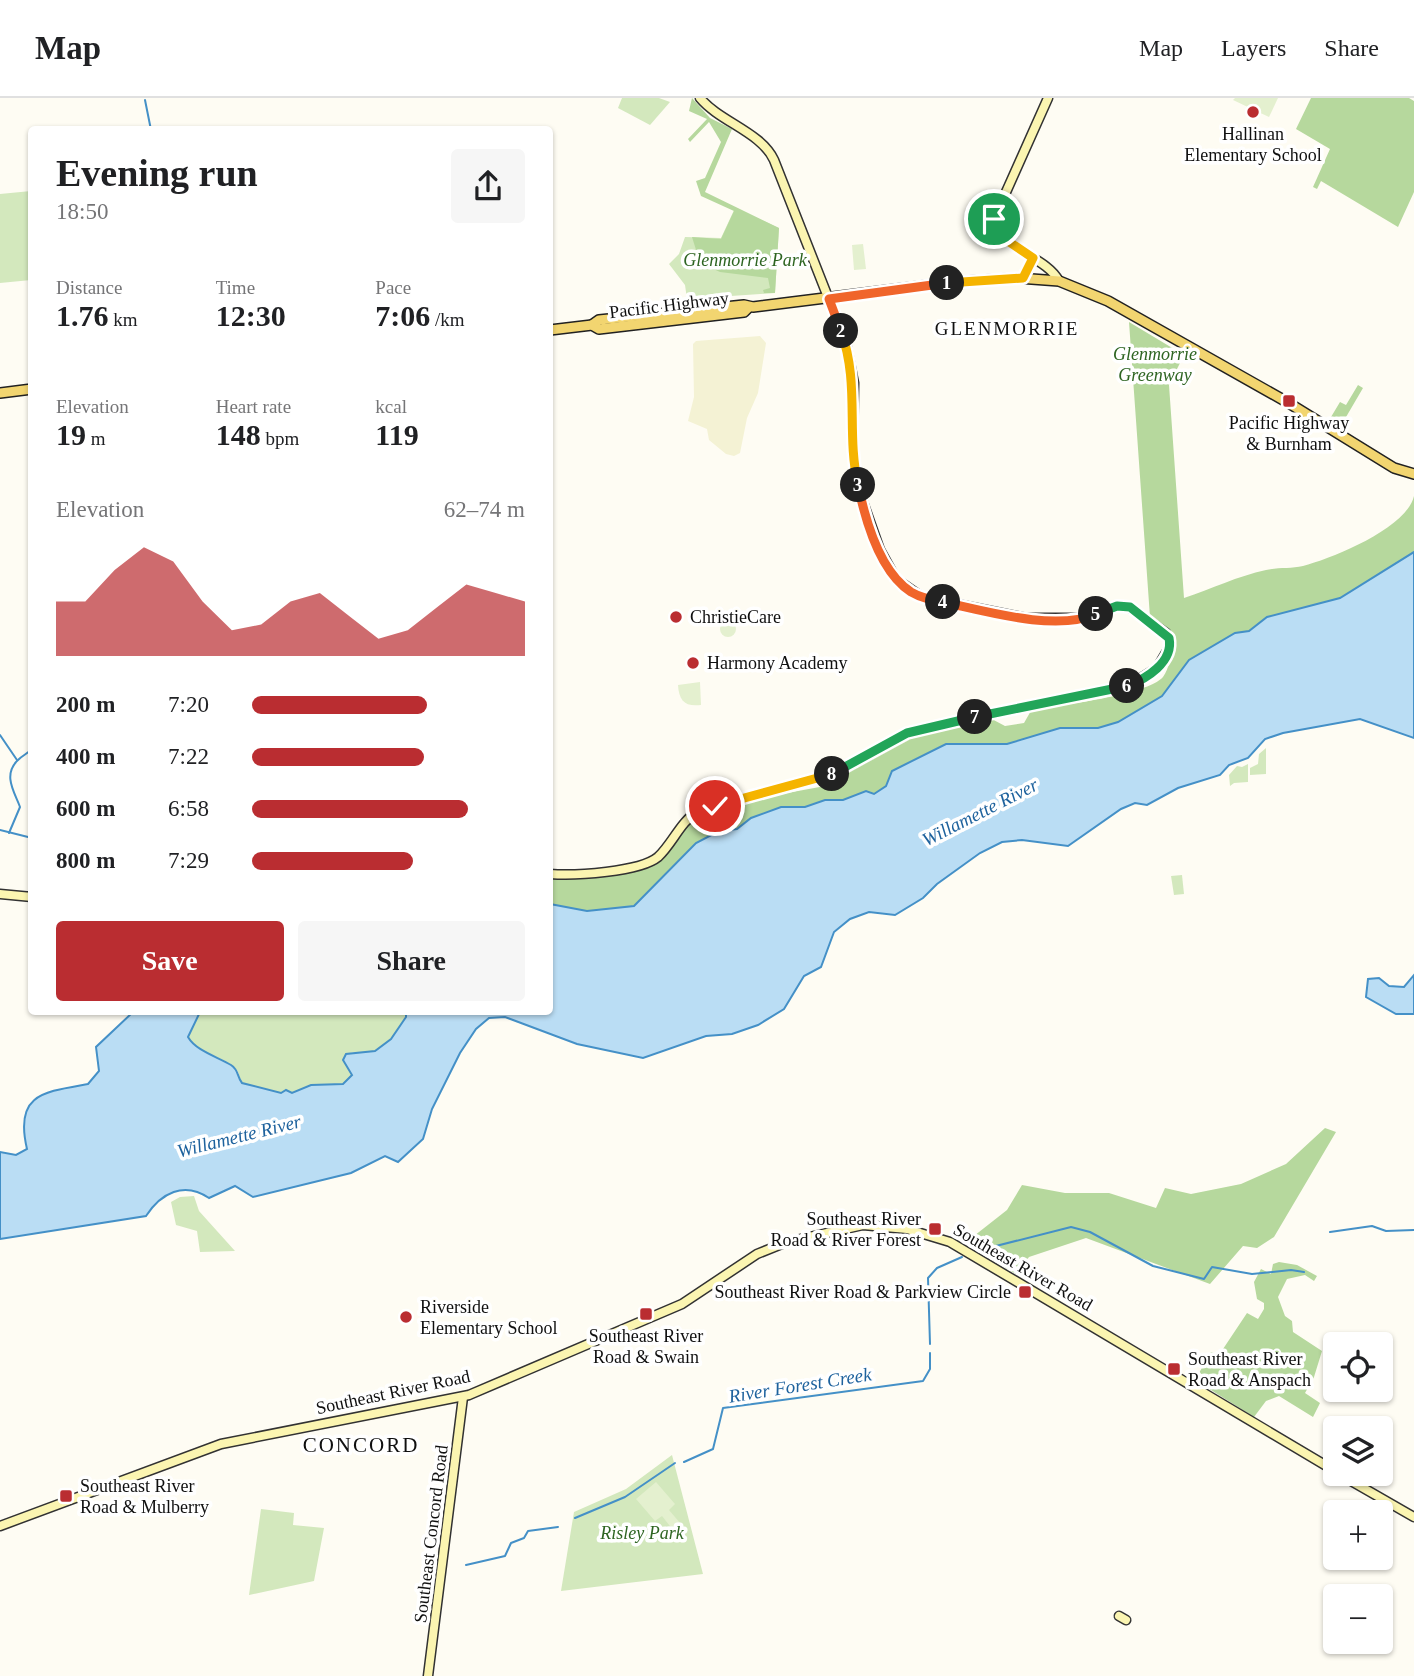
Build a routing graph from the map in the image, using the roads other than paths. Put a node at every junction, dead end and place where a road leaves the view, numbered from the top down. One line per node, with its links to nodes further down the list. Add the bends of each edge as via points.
1 (700, 98): 6 (street, via 770,151)
2 (1048, 98): 3 (street, via 994,216 998,233)
3 (1033, 258): 4 (street); 5 (street)
4 (1023, 278): 5 (main road, Pacific Highway); 6 (main road, Pacific Highway)
5 (1059, 281): 10 (main road, Pacific Highway, via 1108,301 1274,401 1394,468)
6 (829, 299): 7 (main road, Pacific Highway, via 665,312); 11 (street, via 846,343 854,383 853,450 859,494 896,579 919,596 1026,618 1080,618 1124,606 1166,634 1170,646 1157,668 1130,685 913,731 834,774 701,809 656,858 642,865)
7 (553, 330)
8 (28, 390): 9 (main road)
9 (0, 393)
10 (1414, 474)
11 (553, 874)
12 (0, 894): 13 (street)
13 (28, 897)
14 (463, 1396): 15 (street, Southeast River Road, via 682,1304 767,1248 846,1227 886,1226 955,1244); 18 (street, Southeast River Road, via 221,1444); 19 (street, Southeast Concord Road)
15 (1323, 1464)
16 (1361, 1486): 17 (street, Southeast River Road)
17 (1414, 1517)
18 (0, 1526)
19 (428, 1676)

